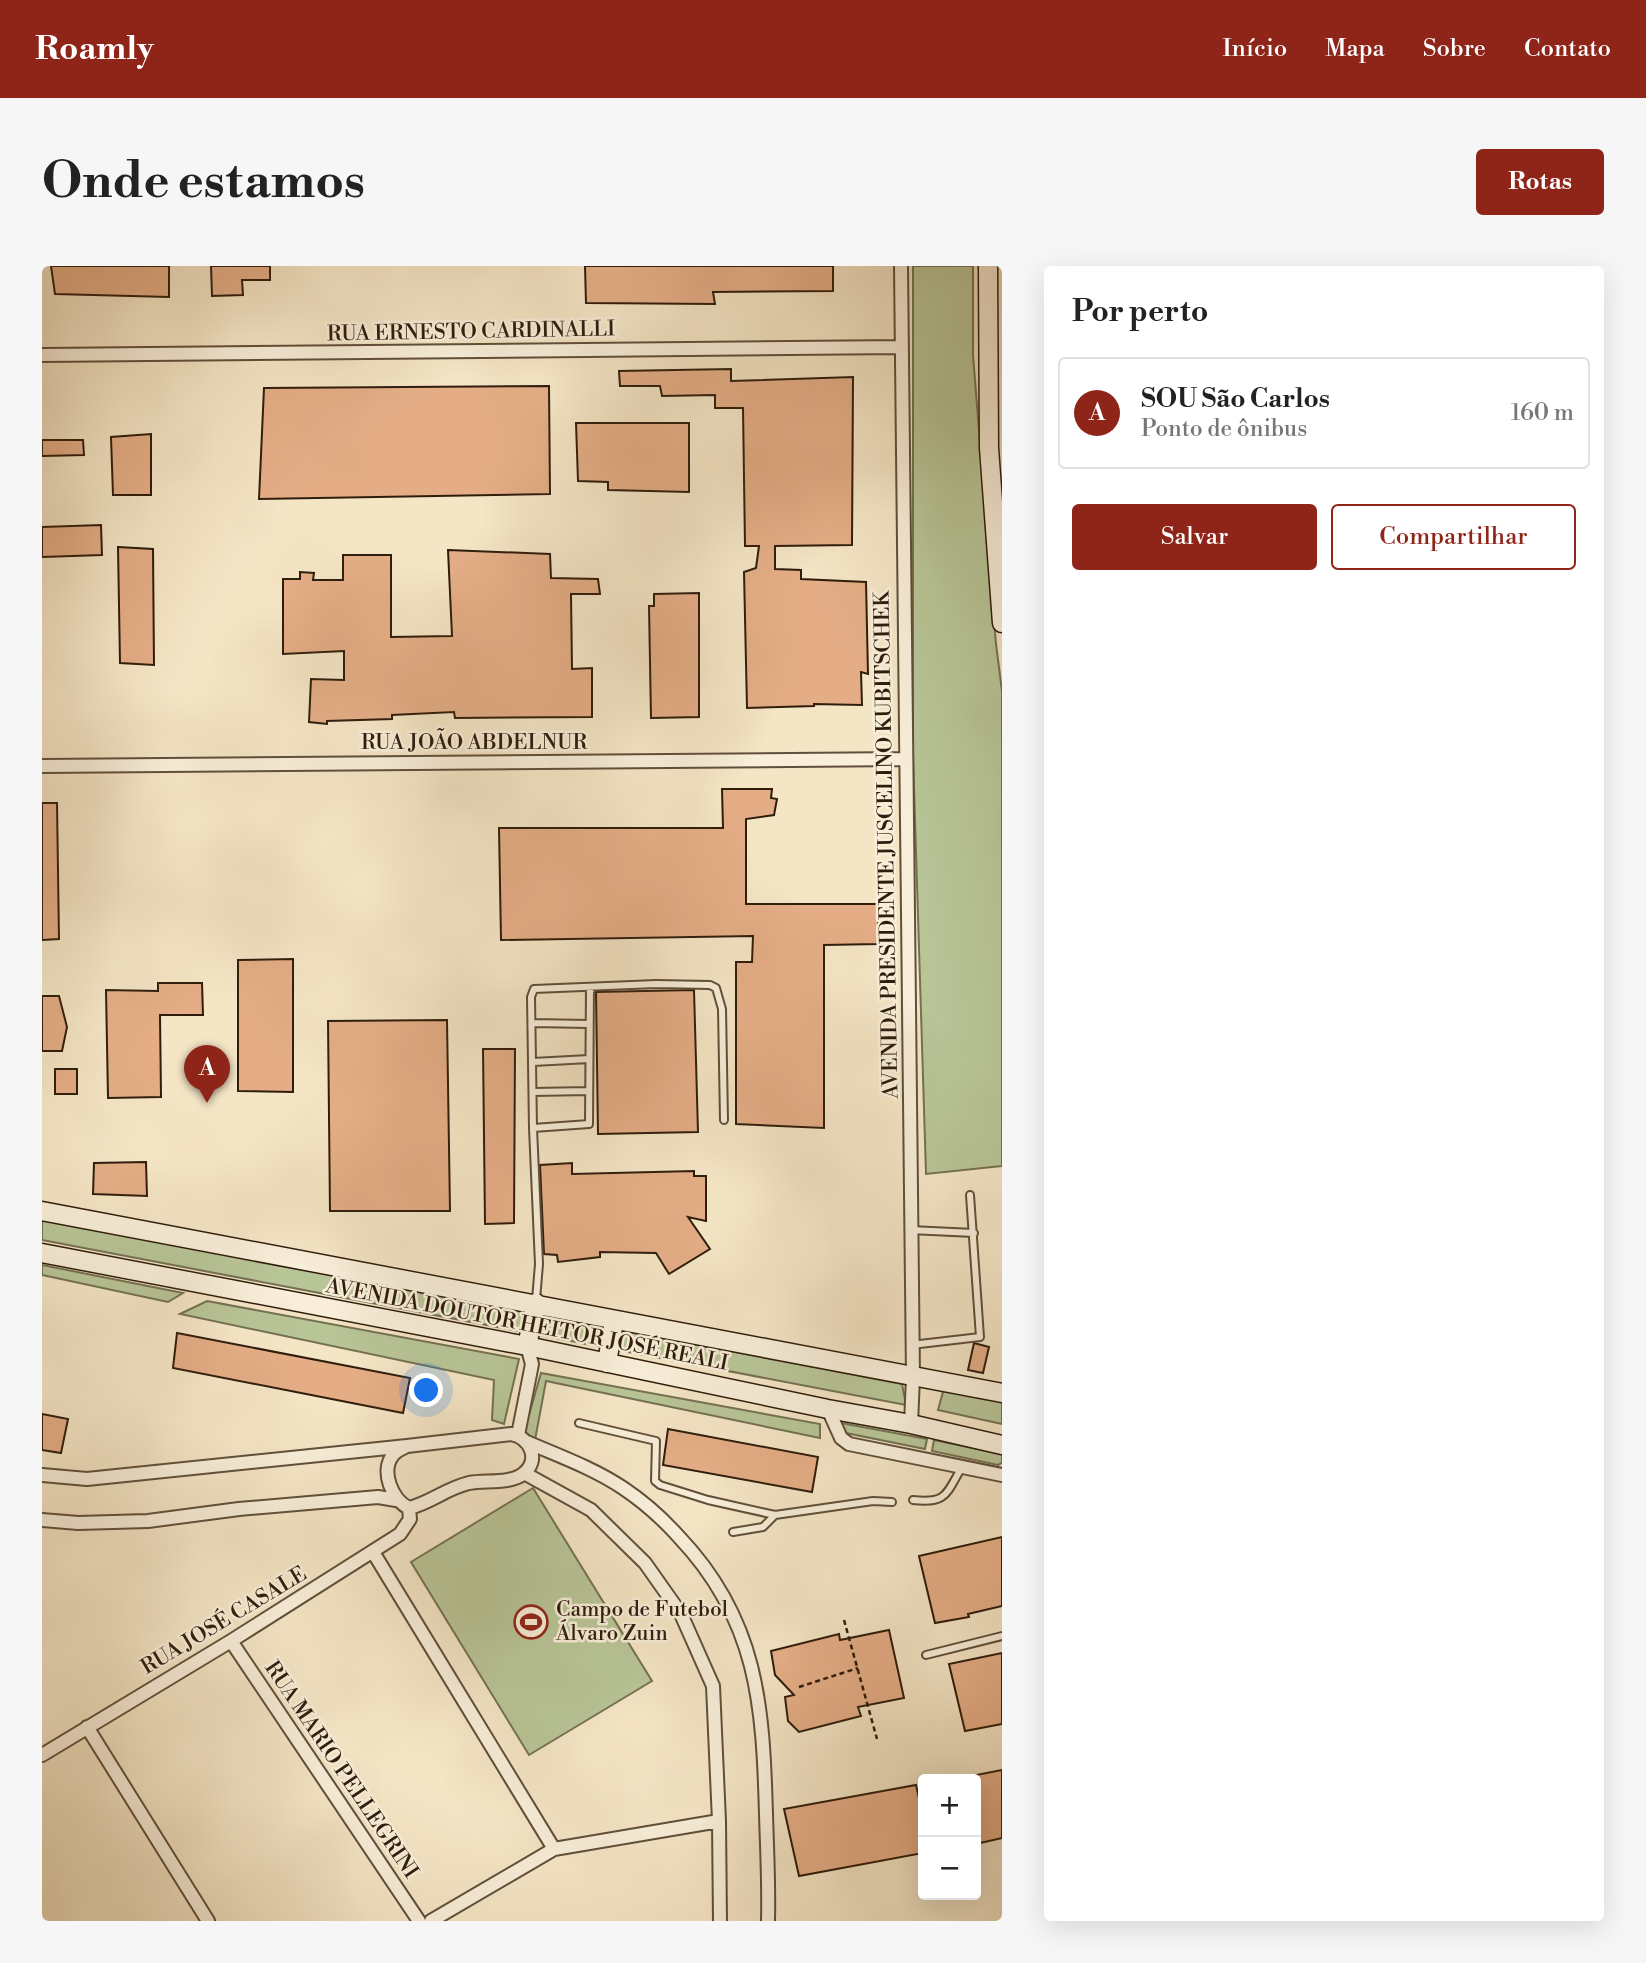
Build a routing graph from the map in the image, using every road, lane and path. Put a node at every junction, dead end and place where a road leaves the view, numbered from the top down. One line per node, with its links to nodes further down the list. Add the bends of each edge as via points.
1 (901, 266): 3 (street, AVENIDA PRESIDENTE JUSCELINO KUBITSCHEK)
2 (988, 266): 5 (main road, via 989,449)
3 (901, 347): 4 (street, RUA ERNESTO CARDINALLI); 6 (street, AVENIDA PRESIDENTE JUSCELINO KUBITSCHEK)
4 (42, 355)
5 (1002, 623)
6 (906, 759): 7 (street, RUA JOÃO ABDELNUR); 19 (street, AVENIDA PRESIDENTE JUSCELINO KUBITSCHEK)
7 (42, 766)
8 (590, 987): 9 (lane, via 534,989); 10 (lane); 15 (lane, via 656,984 716,988 722,1009)
9 (532, 1023): 10 (lane); 12 (lane)
10 (589, 1024): 11 (lane)
11 (589, 1059): 12 (lane); 13 (lane)
12 (533, 1062): 14 (lane)
13 (589, 1091): 14 (lane); 16 (lane, via 589,1124)
14 (533, 1092): 16 (lane)
15 (724, 1120)
16 (533, 1128): 22 (lane, via 539,1264)
17 (970, 1195): 20 (lane)
18 (42, 1211): 22 (main road, AVENIDA DOUTOR HEITOR JOSÉ REALI)
19 (911, 1230): 20 (lane); 24 (street, AVENIDA PRESIDENTE JUSCELINO KUBITSCHEK)
20 (974, 1234): 24 (lane, via 980,1337)
21 (42, 1253): 25 (main road, AVENIDA DOUTOR HEITOR JOSÉ REALI)
22 (536, 1303): 23 (main road, AVENIDA DOUTOR HEITOR JOSÉ REALI); 25 (main road)
23 (614, 1321): 26 (main road); 27 (main road, AVENIDA DOUTOR HEITOR JOSÉ REALI)
24 (911, 1345): 27 (street, AVENIDA PRESIDENTE JUSCELINO KUBITSCHEK)
25 (527, 1346): 26 (main road, AVENIDA DOUTOR HEITOR JOSÉ REALI); 32 (street, via 532,1364)
26 (607, 1363): 29 (main road, AVENIDA DOUTOR HEITOR JOSÉ REALI)
27 (913, 1377): 28 (main road, AVENIDA DOUTOR HEITOR JOSÉ REALI); 31 (street, AVENIDA PRESIDENTE JUSCELINO KUBITSCHEK)
28 (1002, 1393)
29 (828, 1409): 31 (main road, AVENIDA DOUTOR HEITOR JOSÉ REALI); 35 (street, via 841,1438 849,1444)
30 (579, 1423): 43 (lane, via 656,1441 654,1476 660,1485)
31 (911, 1424): 34 (main road, AVENIDA DOUTOR HEITOR JOSÉ REALI)
32 (522, 1439): 33 (street); 36 (street, via 532,1450 532,1462); 62 (street, via 580,1464 655,1511 706,1567 737,1619 750,1657 764,1746)
33 (407, 1446): 37 (street, via 87,1479); 39 (street, via 393,1455 387,1469)
34 (1002, 1446)
35 (962, 1467): 38 (street); 40 (lane, via 946,1495 933,1502)
36 (524, 1474): 42 (street, via 468,1483); 56 (street, via 591,1510 645,1563 681,1614 713,1686)
37 (42, 1475)
38 (1002, 1475)
39 (396, 1500): 42 (street); 44 (street, via 367,1498 148,1521)
40 (913, 1500)
41 (892, 1502): 43 (lane)
42 (409, 1508): 46 (street, RUA JOSÉ CASALE, via 406,1528)
43 (775, 1515): 45 (lane, via 763,1527)
44 (42, 1520)
45 (733, 1532)
46 (373, 1552): 49 (street, RUA JOSÉ CASALE); 57 (street)
47 (844, 1620): 51 (path)
48 (1002, 1636): 50 (lane)
49 (231, 1641): 53 (street, RUA JOSÉ CASALE); 59 (street, RUA MARIO PELLEGRINI)
50 (926, 1655)
51 (858, 1668): 52 (path); 54 (path)
52 (799, 1687)
53 (87, 1727): 55 (street, RUA JOSÉ CASALE); 58 (street)
54 (877, 1739)
55 (42, 1755)
56 (719, 1821): 57 (street); 61 (street)
57 (554, 1849): 60 (street)
58 (208, 1921)
59 (419, 1921)
60 (431, 1921)
61 (720, 1921)
62 (768, 1921)

